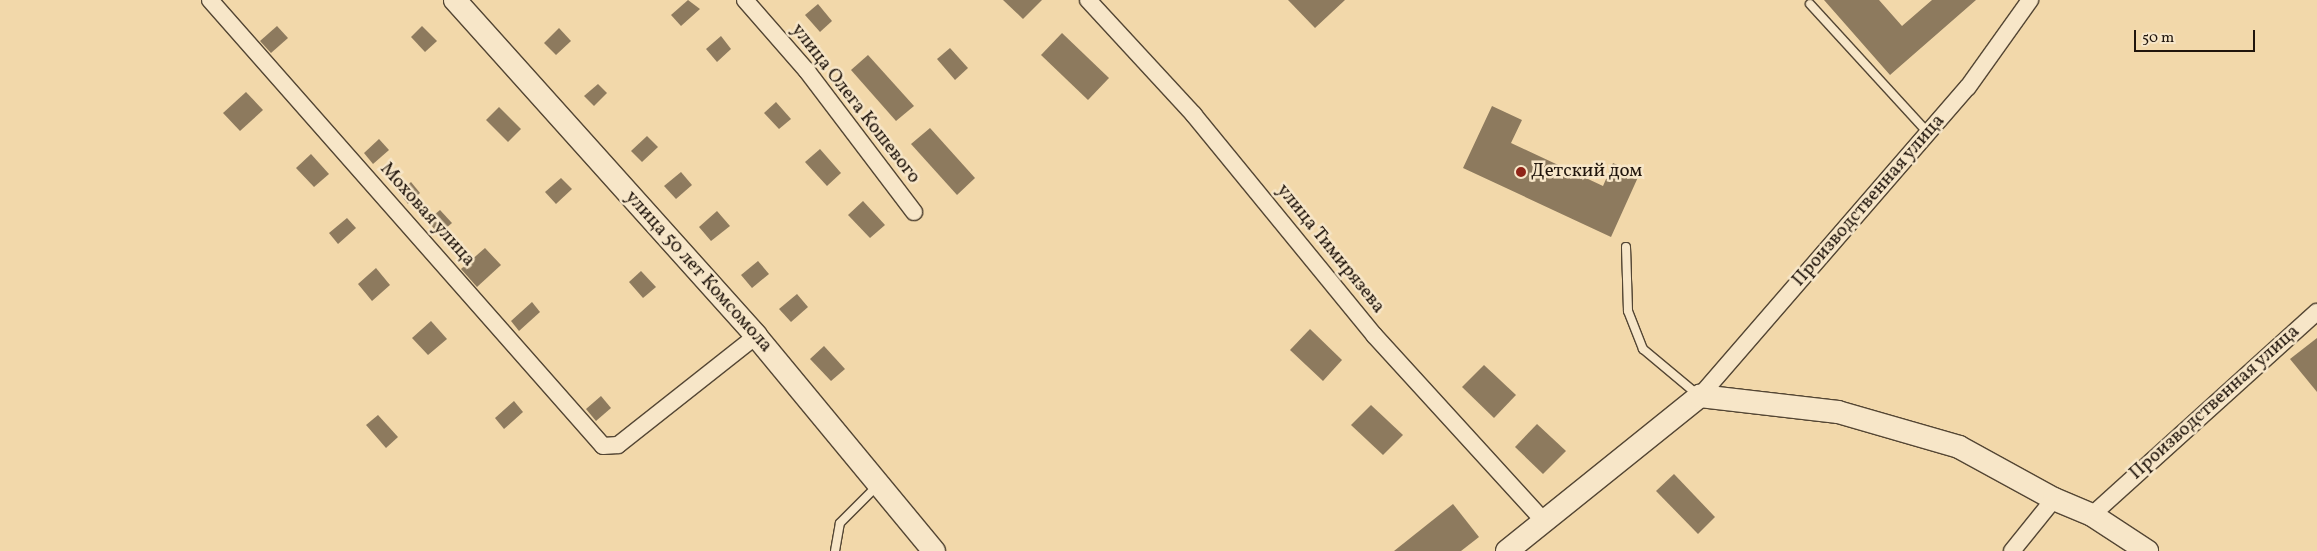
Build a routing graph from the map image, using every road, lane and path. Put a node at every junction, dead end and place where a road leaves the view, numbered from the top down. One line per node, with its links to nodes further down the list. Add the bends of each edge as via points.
1 (210, 0): 11 (street, Моховая улица, via 603,446 618,446)
2 (455, 0): 11 (street, улица 50 лет Комсомола)
3 (745, 0): 8 (street, улица Олега Кошевого, via 807,71)
4 (1088, 0): 16 (street, улица Тимирязева, via 1194,115 1374,335)
5 (2030, 0): 7 (street, Производственная улица, via 1968,87)
6 (1810, 4): 7 (lane)
7 (1928, 134): 12 (street, Производственная улица)
8 (914, 212)
9 (1626, 247): 12 (lane, via 1628,311 1643,349)
10 (2317, 312): 15 (street, Производственная улица)
11 (756, 336): 13 (street, улица 50 лет Комсомола)
12 (1700, 396): 14 (street, via 1838,412 1856,417 1959,447); 16 (street, Производственная улица)
13 (878, 484): 17 (lane, via 840,523); 18 (street, улица 50 лет Комсомола)
14 (2054, 499): 15 (street); 20 (street)
15 (2092, 515): 21 (street)
16 (1544, 521): 19 (street, Производственная улица)
17 (835, 551)
18 (934, 551)
19 (1507, 551)
20 (2012, 551)
21 (2147, 551)

